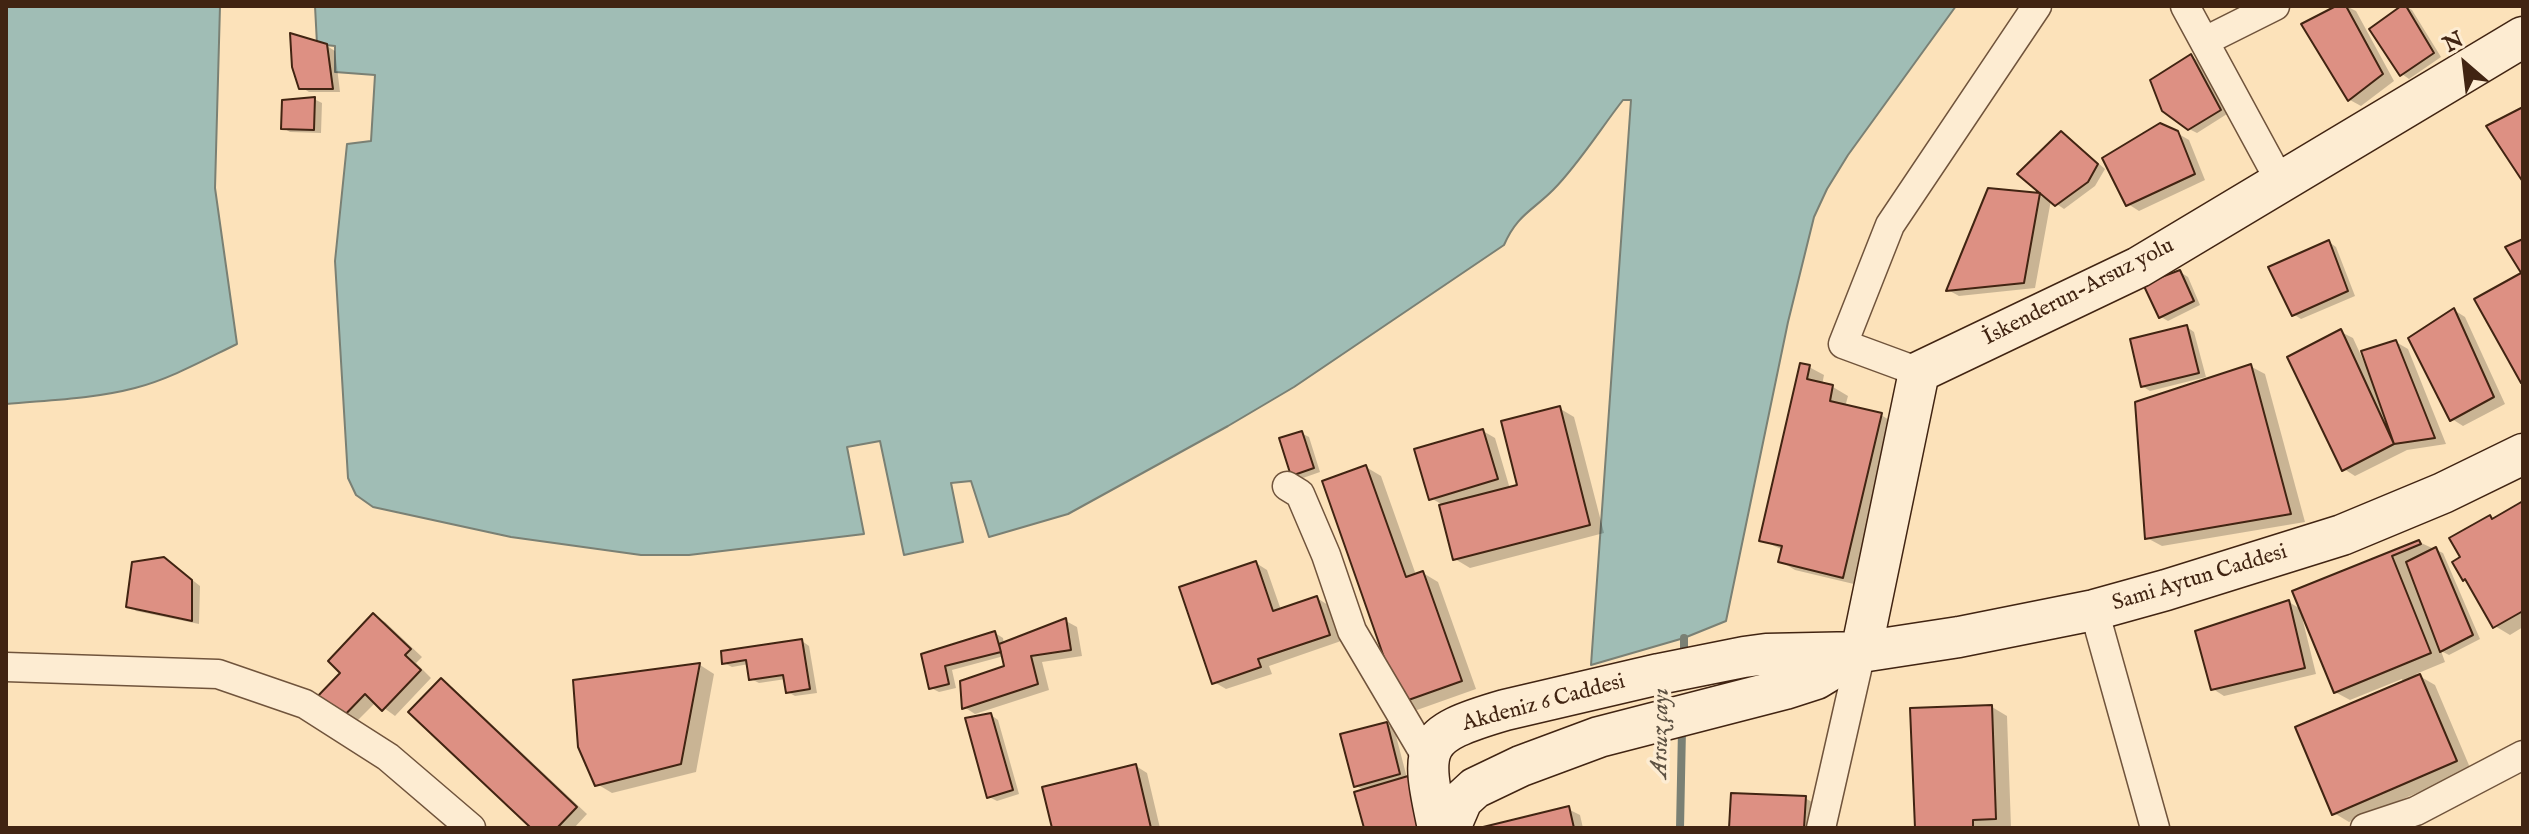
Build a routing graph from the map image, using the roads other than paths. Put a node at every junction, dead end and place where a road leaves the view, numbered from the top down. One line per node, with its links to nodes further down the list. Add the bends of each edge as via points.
1 (2037, 6): 7 (street, via 1890,225 1843,344)
2 (2185, 6): 5 (street)
3 (2275, 6): 5 (street)
4 (2523, 37): 6 (main road, İskenderun-Arsuz yolu)
5 (2205, 41): 6 (street)
6 (2281, 183): 7 (main road, İskenderun-Arsuz yolu, via 2139,267)
7 (1919, 372): 11 (main road)
8 (2523, 454): 10 (main road, Sami Aytun Caddesi, via 2342,535)
9 (1287, 486): 14 (street, via 1300,494 1352,631)
10 (2094, 610): 11 (main road, Sami Aytun Caddesi); 19 (street)
11 (1861, 652): 14 (main road, Akdeniz 6 Caddesi, via 1744,657 1505,710 1455,727 1441,736); 17 (main road, Akdeniz 6 Caddesi, via 1816,679 1558,751 1475,788 1462,800); 18 (street)
12 (6, 667): 15 (street, via 218,674 305,704 388,757)
13 (2523, 755): 20 (street, via 2416,811)
14 (1427, 758): 16 (main road)
15 (471, 828)
16 (1438, 828)
17 (1450, 828)
18 (1821, 828)
19 (2155, 828)
20 (2365, 828)

